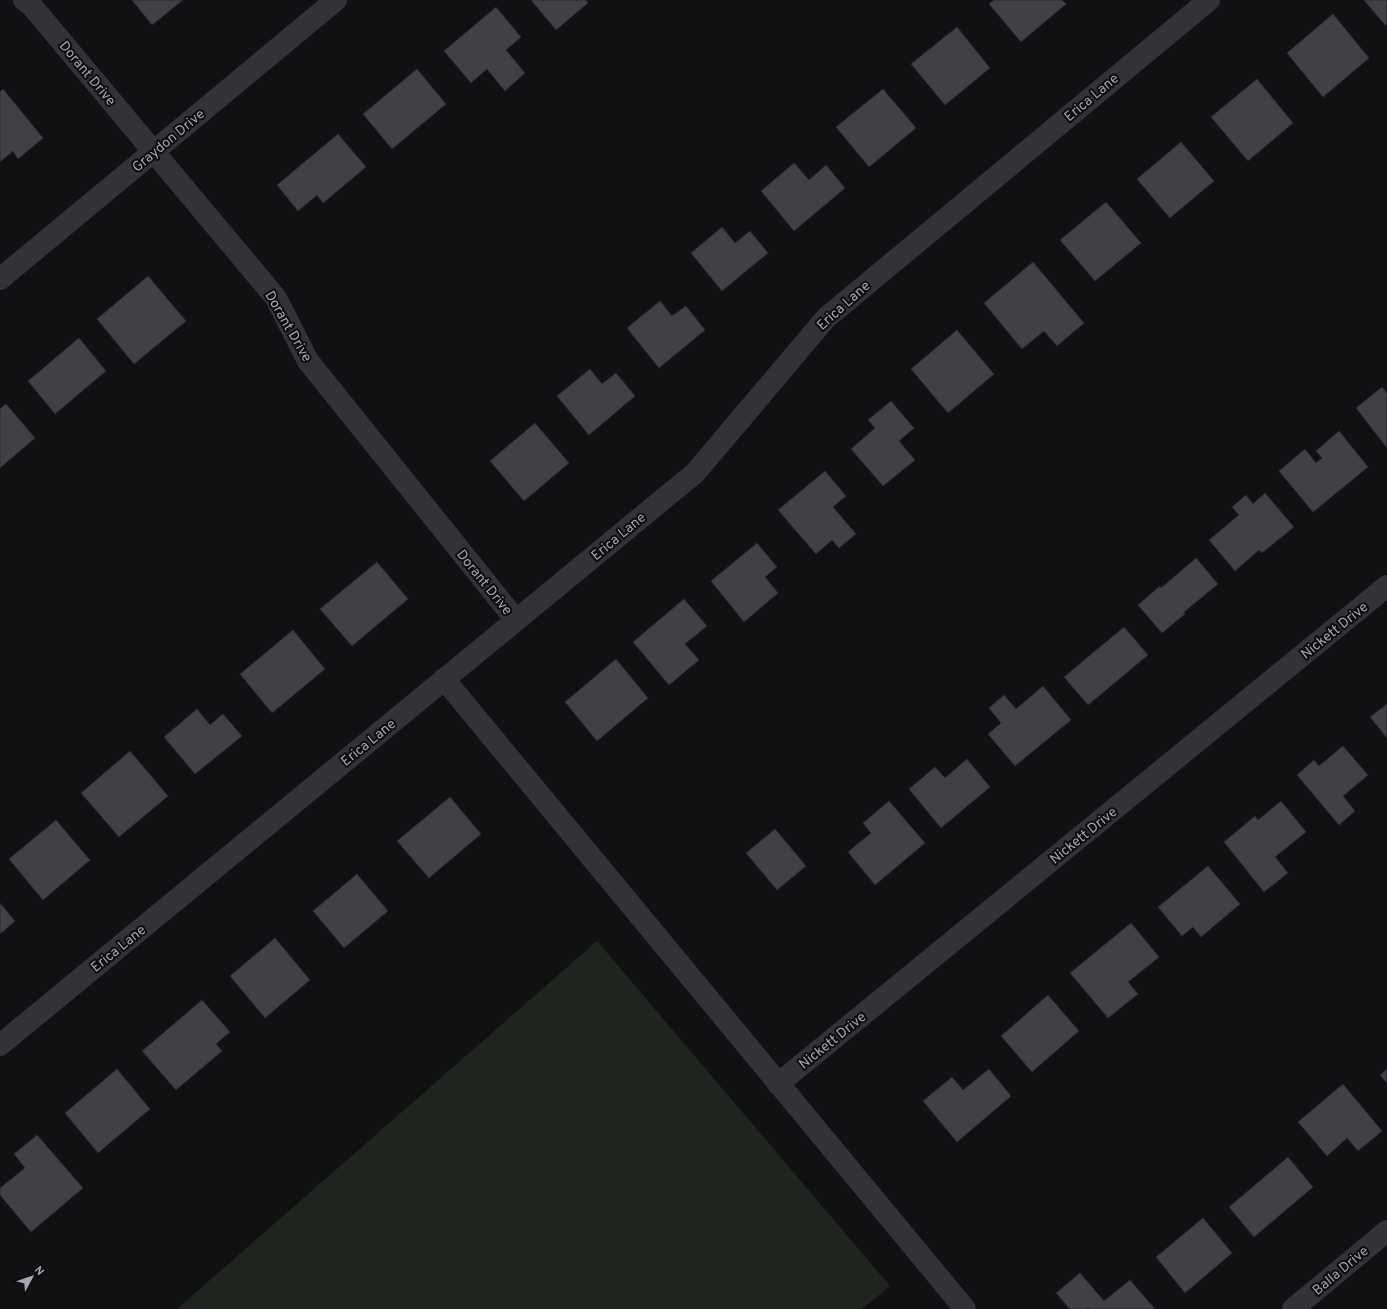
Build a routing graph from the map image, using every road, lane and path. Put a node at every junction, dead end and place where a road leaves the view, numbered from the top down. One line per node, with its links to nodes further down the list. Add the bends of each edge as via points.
1 (24, 0): 4 (street, Dorant Drive)
2 (336, 0): 4 (street, Graydon Drive)
3 (1209, 0): 7 (street, Erica Lane, via 826,318 694,473)
4 (154, 151): 5 (street, Graydon Drive); 7 (street, Dorant Drive, via 276,298 308,361)
5 (0, 279)
6 (1387, 586): 10 (street, Nickett Drive)
7 (516, 620): 8 (street, Erica Lane)
8 (444, 679): 9 (street, Erica Lane); 10 (street)
9 (0, 1045)
10 (778, 1084): 12 (street)
11 (1387, 1231): 13 (street, Balla Drive)
12 (964, 1309)
13 (1293, 1309)

